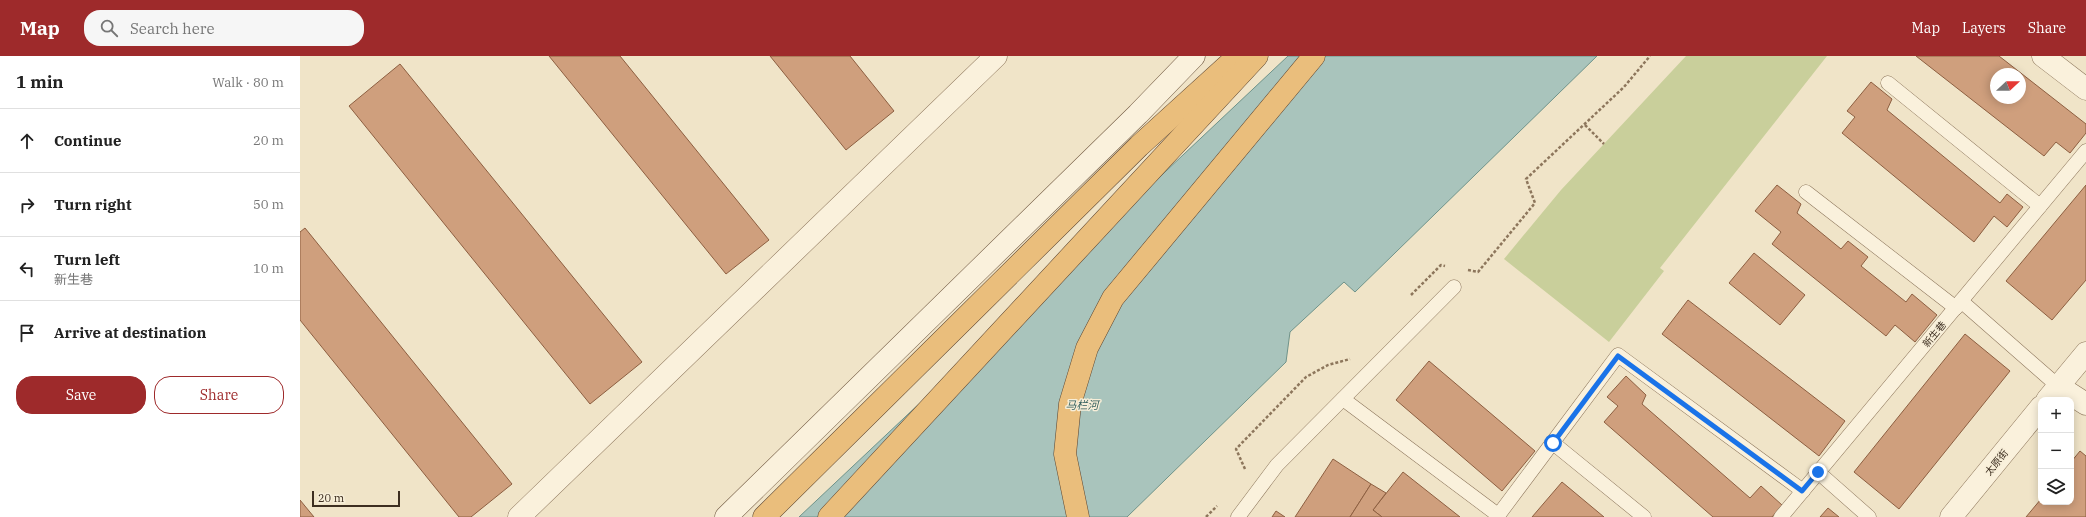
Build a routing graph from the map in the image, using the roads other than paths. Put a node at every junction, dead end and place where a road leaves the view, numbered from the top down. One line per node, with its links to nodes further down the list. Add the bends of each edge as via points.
1 (996, 56): 23 (street)
2 (1194, 56): 24 (street, via 1138,114)
3 (1238, 56): 25 (highway, via 1140,146)
4 (1257, 56): 26 (highway)
5 (1314, 56): 27 (highway, via 1113,298 1087,348 1070,404 1065,454)
6 (2043, 56): 8 (street)
7 (1888, 83): 11 (lane)
8 (2086, 89)
9 (2086, 152): 11 (lane, 新生巷)
10 (1806, 192): 13 (lane)
11 (2040, 206): 13 (lane, 新生巷)
12 (1454, 287): 16 (lane)
13 (1958, 304): 15 (lane); 20 (lane, 新生巷)
14 (2086, 353): 15 (street)
15 (2053, 393): 17 (street)
16 (1343, 399): 22 (lane); 28 (lane, via 1277,465)
17 (2086, 404)
18 (2038, 411): 32 (street, 太原街)
19 (1553, 443): 21 (lane, via 1618,356); 22 (lane); 29 (lane)
20 (1818, 472): 21 (lane, 新生巷); 31 (lane)
21 (1802, 491): 30 (lane, 新生巷)
22 (1497, 516)
23 (519, 517)
24 (726, 517)
25 (764, 517)
26 (829, 517)
27 (1078, 517)
28 (1238, 517)
29 (1644, 517)
30 (1781, 517)
31 (1869, 517)
32 (1951, 517)

